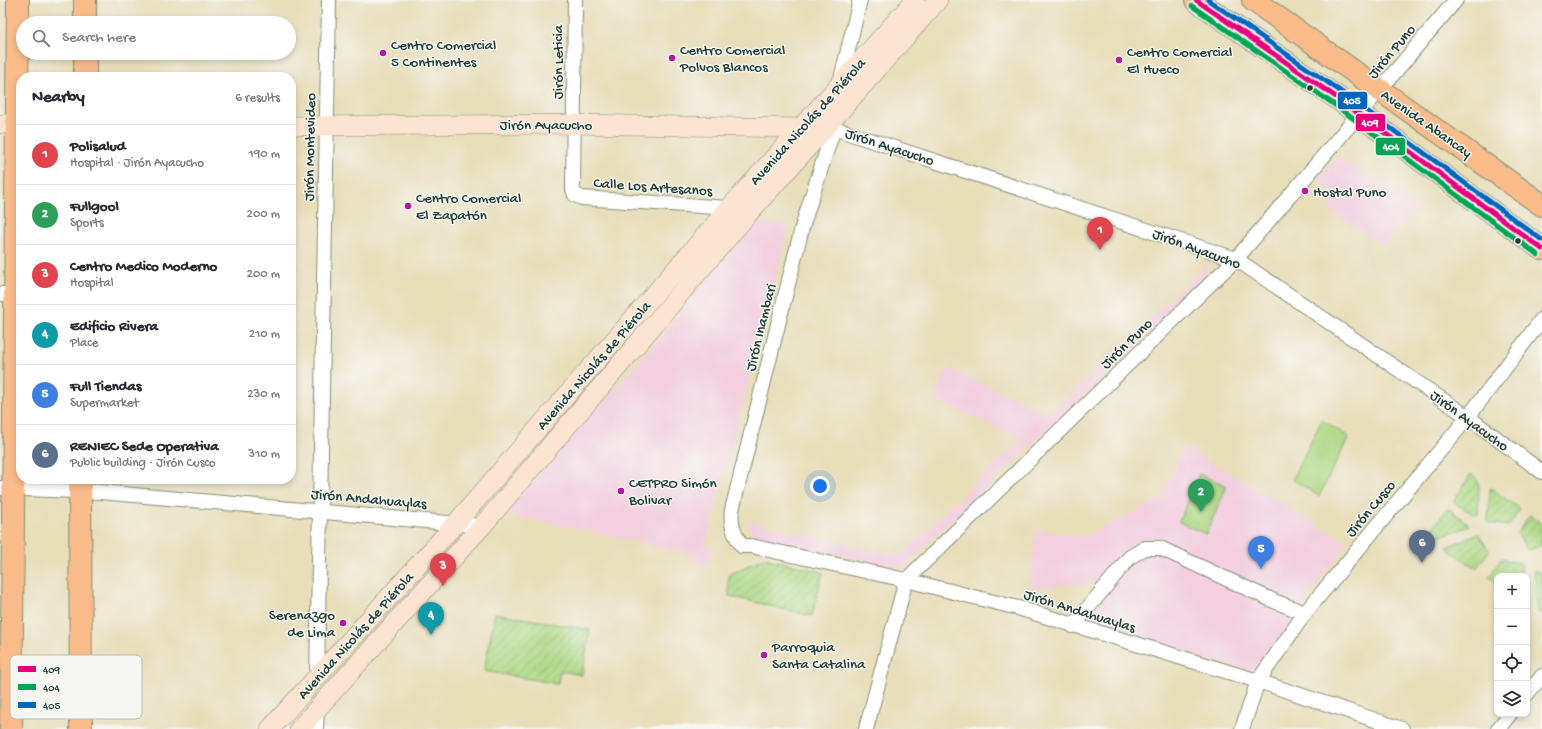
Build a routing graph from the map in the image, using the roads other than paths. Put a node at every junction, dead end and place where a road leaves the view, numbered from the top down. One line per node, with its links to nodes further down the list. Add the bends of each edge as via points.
1 (18, 0): 11 (main road)
2 (85, 0): 12 (main road)
3 (329, 0): 23 (street, Jirón Montevideo)
4 (574, 0): 21 (street, Jirón Leticia)
5 (860, 0): 16 (street)
6 (914, 0): 16 (main road, Avenida Nicolás de Piérola)
7 (938, 0): 19 (main road, Avenida Nicolás de Piérola)
8 (1196, 0): 18 (main road)
9 (1253, 0): 17 (main road, Avenida Abancay)
10 (1456, 0): 17 (street, Jirón Puno)
11 (17, 16)
12 (85, 16)
13 (16, 50): 20 (main road)
14 (85, 60): 15 (main road)
15 (85, 72)
16 (840, 85): 24 (main road, Avenida Nicolás de Piérola)
17 (1380, 90): 18 (street, Jirón Puno); 26 (main road, Avenida Abancay)
18 (1359, 114): 28 (main road); 29 (street, Jirón Puno)
19 (832, 123): 29 (street, Jirón Ayacucho); 38 (main road, Avenida Nicolás de Piérola, via 748,214); 39 (street, Jirón Inambari, via 803,224 732,510 733,532)
20 (13, 124): 30 (main road)
21 (574, 124): 23 (main road, Jirón Ayacucho); 24 (main road, Jirón Ayacucho); 25 (street, Jirón Leticia)
22 (296, 126): 23 (main road, Jirón Ayacucho)
23 (327, 127): 36 (street, Jirón Montevideo)
24 (802, 128): 27 (main road, Avenida Nicolás de Piérola)
25 (575, 195): 27 (street, Calle Los Artesanos, via 582,198)
26 (1542, 205)
27 (729, 208): 37 (main road, Avenida Nicolás de Piérola)
28 (1542, 249)
29 (1236, 259): 32 (street, Jirón Ayacucho); 40 (street, Jirón Puno)
30 (8, 294): 35 (main road)
31 (1542, 319): 32 (street, Jirón Cusco)
32 (1468, 417): 33 (street, Jirón Ayacucho); 41 (street, Jirón Cusco)
33 (1542, 472)
34 (77, 487): 35 (street, Jirón Andahuaylas); 36 (street, Jirón Andahuaylas); 44 (main road)
35 (13, 488): 43 (main road)
36 (320, 511): 37 (street, Jirón Andahuaylas); 46 (street, Jirón Montevideo)
37 (456, 523): 38 (street, Jirón Andahuaylas); 46 (main road, Avenida Nicolás de Piérola)
38 (482, 526): 49 (main road, Avenida Nicolás de Piérola)
39 (742, 546): 40 (street, Jirón Andahuaylas)
40 (906, 580): 42 (street, Jirón Andahuaylas, via 1018,608); 59 (street)
41 (1305, 613): 42 (street, via 1160,548 1145,548 1130,557); 47 (street, Jirón Cusco)
42 (1073, 626): 47 (street, Jirón Andahuaylas)
43 (12, 655)
44 (80, 655)
45 (1542, 676): 48 (street)
46 (317, 678): 56 (main road, Avenida Nicolás de Piérola)
47 (1258, 681): 53 (street, Jirón Andahuaylas); 60 (street, Jirón Cusco)
48 (1530, 690)
49 (317, 709): 57 (main road, Avenida Nicolás de Piérola); 58 (street)
50 (1508, 717): 61 (street)
51 (11, 719): 54 (main road)
52 (81, 719): 55 (main road)
53 (1393, 727)
54 (11, 729)
55 (81, 729)
56 (270, 729)
57 (299, 729)
58 (316, 729)
59 (866, 729)
60 (1242, 729)
61 (1498, 729)

